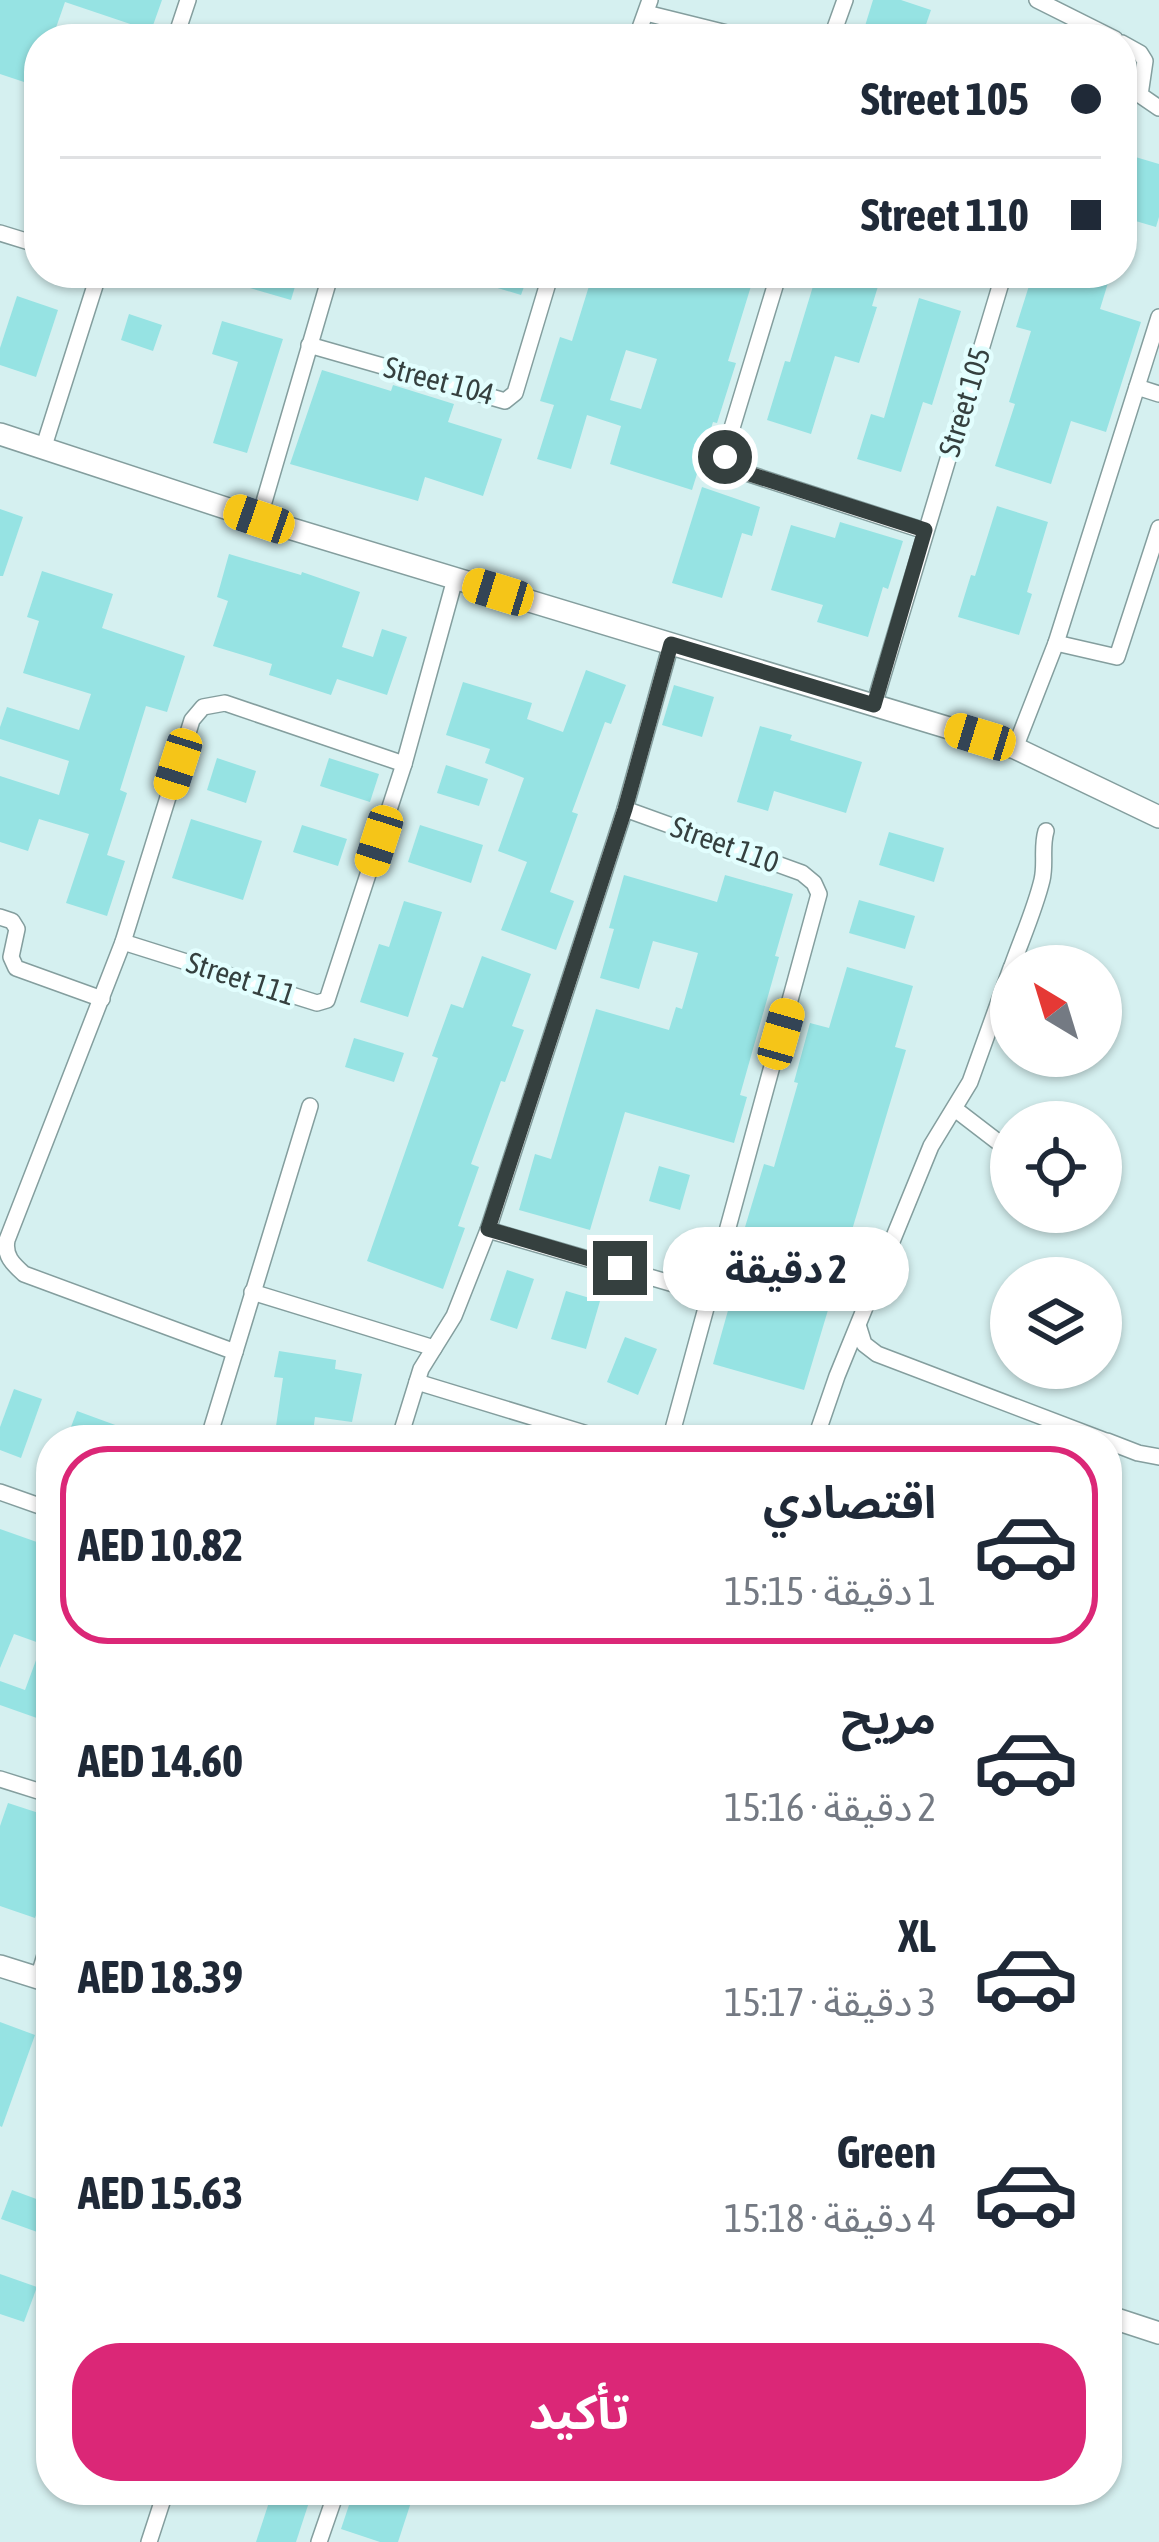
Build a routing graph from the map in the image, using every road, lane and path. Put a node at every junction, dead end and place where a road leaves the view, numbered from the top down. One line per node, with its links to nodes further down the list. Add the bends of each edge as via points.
1 (1037, 0): 4 (street)
2 (648, 7): 3 (street)
3 (703, 24)
4 (1084, 24)
5 (1137, 52): 6 (street, via 1145,62 1140,94)
6 (1159, 108)
7 (94, 288): 17 (street)
8 (326, 288): 13 (street)
9 (546, 288): 13 (street, Street 104, via 515,393 505,401)
10 (774, 288): 20 (street, via 727,462)
11 (999, 288): 20 (street, Street 105)
12 (1159, 317): 14 (street)
13 (309, 345): 18 (street)
14 (1137, 387): 15 (street); 22 (street)
15 (1159, 394)
16 (0, 434): 17 (street)
17 (44, 446): 18 (street)
18 (259, 519): 21 (street)
19 (1159, 527): 22 (street, via 1117,657)
20 (925, 530): 24 (street, Street 105)
21 (455, 579): 23 (street); 26 (street, Street 111)
22 (1056, 643): 25 (street)
23 (671, 644): 24 (street); 27 (street)
24 (874, 705): 25 (street)
25 (1015, 748): 28 (street)
26 (404, 764): 31 (street, via 225,703 203,706 192,719); 31 (street, Street 111, via 324,1002)
27 (625, 809): 38 (street); 41 (street, Street 110, via 802,873 819,895)
28 (1159, 818)
29 (1046, 831): 32 (street, via 1041,884)
30 (0, 916): 33 (street, via 17,929 10,957 16,968)
31 (123, 941): 33 (street)
32 (1019, 945)
33 (102, 999): 39 (street)
34 (990, 1026): 36 (street)
35 (310, 1106): 40 (street)
36 (955, 1109): 37 (street); 42 (street, via 931,1146)
37 (990, 1136)
38 (488, 1229): 41 (street); 43 (street)
39 (3, 1239): 44 (street, via 24,1274)
40 (252, 1292): 43 (street); 44 (street)
41 (707, 1294): 49 (street)
42 (859, 1324): 50 (street); 51 (street, via 864,1344 878,1354)
43 (434, 1348): 45 (street)
44 (235, 1352): 46 (street)
45 (417, 1382): 47 (street); 48 (street)
46 (213, 1425)
47 (404, 1425)
48 (558, 1425)
49 (674, 1425)
50 (820, 1425)
51 (1063, 1425)
52 (1122, 1448): 53 (street)
53 (1159, 1457)
54 (0, 1492): 55 (street)
55 (36, 1505)
56 (0, 1779): 57 (street)
57 (36, 1790)
58 (0, 1966): 59 (street)
59 (36, 1977)
60 (1122, 2320): 61 (street)
61 (1159, 2329)
62 (161, 2505): 64 (street)
63 (332, 2505): 65 (street)
64 (149, 2542)
65 (320, 2542)

